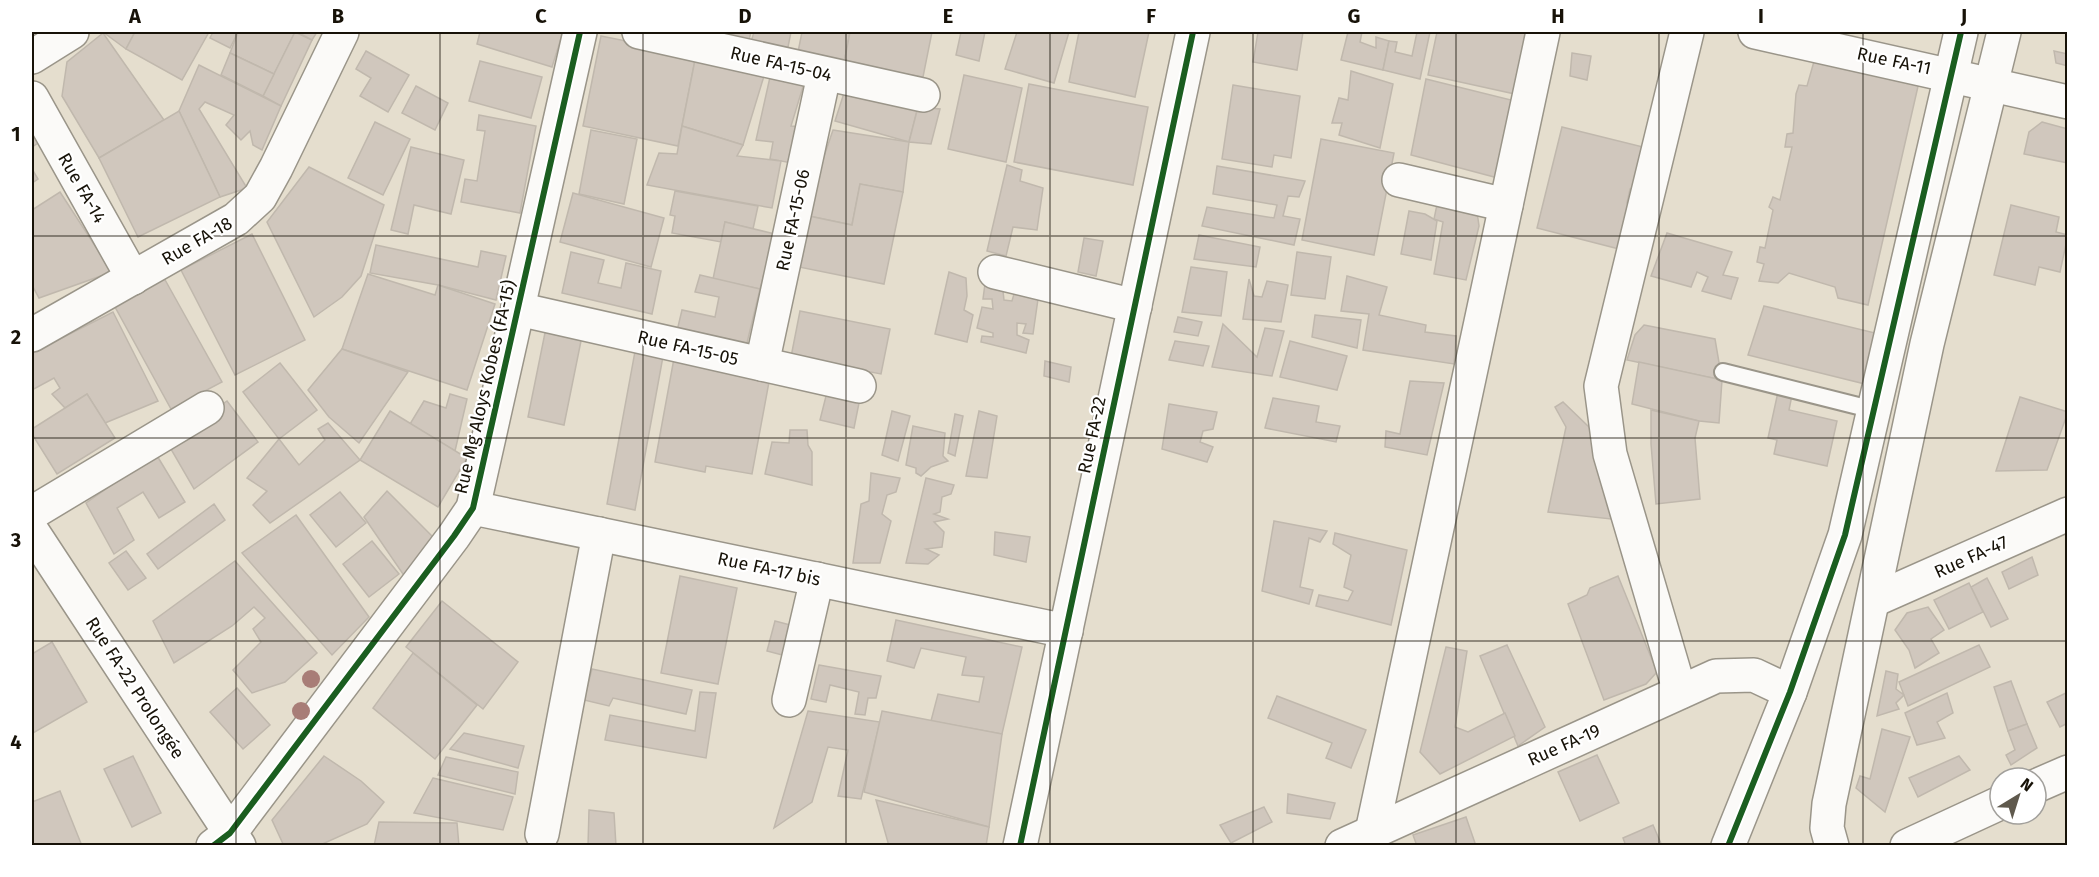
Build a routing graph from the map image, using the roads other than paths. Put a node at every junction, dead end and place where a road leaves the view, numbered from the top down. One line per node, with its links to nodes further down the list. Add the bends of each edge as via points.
1 (72, 32): 11 (street)
2 (342, 32): 21 (street, Rue FA-18, via 260,197 236,219)
3 (580, 32): 23 (street, Rue Mg Aloys Kobes (FA-15))
4 (639, 32): 13 (street, Rue FA-15-04)
5 (1193, 32): 22 (street, Rue FA-22)
6 (1543, 32): 19 (street)
7 (1687, 32): 38 (street, via 1601,386 1610,454)
8 (1755, 32): 12 (street, Rue FA-11)
9 (1961, 32): 12 (street)
10 (2004, 32): 14 (street)
11 (32, 57)
12 (1952, 74): 14 (street, Rue FA-11); 29 (street)
13 (824, 75): 15 (street, Rue FA-15-04); 25 (street, Rue FA-15-06)
14 (1992, 84): 17 (street, Rue FA-11); 36 (street, via 1927,344)
15 (923, 95)
16 (32, 98): 21 (street, Rue FA-14)
17 (2067, 102)
18 (1399, 180): 19 (street)
19 (1506, 205): 44 (street)
20 (995, 272): 22 (street)
21 (133, 278): 24 (street, Rue FA-18)
22 (1135, 306): 37 (street, Rue FA-22)
23 (518, 309): 25 (street, Rue FA-15-05); 30 (street, Rue Mg Aloys Kobes (FA-15))
24 (32, 335)
25 (762, 364): 27 (street, Rue FA-15-05)
26 (1723, 372): 29 (lane)
27 (859, 386)
28 (207, 408): 31 (street)
29 (1874, 410): 39 (street, via 1845,535)
30 (473, 508): 34 (street, Rue FA-17 bis); 46 (street, Rue Mg Aloys Kobes (FA-15))
31 (32, 513)
32 (2067, 514): 36 (street, Rue FA-47)
33 (32, 531): 46 (street, Rue FA-22 Prolongée)
34 (599, 534): 35 (street, Rue FA-17 bis); 45 (street)
35 (817, 579): 37 (street, Rue FA-17 bis); 40 (street)
36 (1874, 600): 50 (street, via 1829,804 1827,828)
37 (1065, 631): 47 (street, Rue FA-22)
38 (1680, 692): 39 (street, Rue FA-19, via 1716,675 1730,674 1754,675); 44 (street, Rue FA-19)
39 (1790, 692): 49 (street)
40 (789, 700)
41 (2067, 771): 42 (street)
42 (2048, 780)
43 (1988, 809): 51 (street)
44 (1372, 832): 48 (street, Rue FA-19)
45 (542, 834)
46 (227, 841)
47 (1020, 846)
48 (1342, 846)
49 (1728, 846)
50 (1832, 846)
51 (1907, 846)

